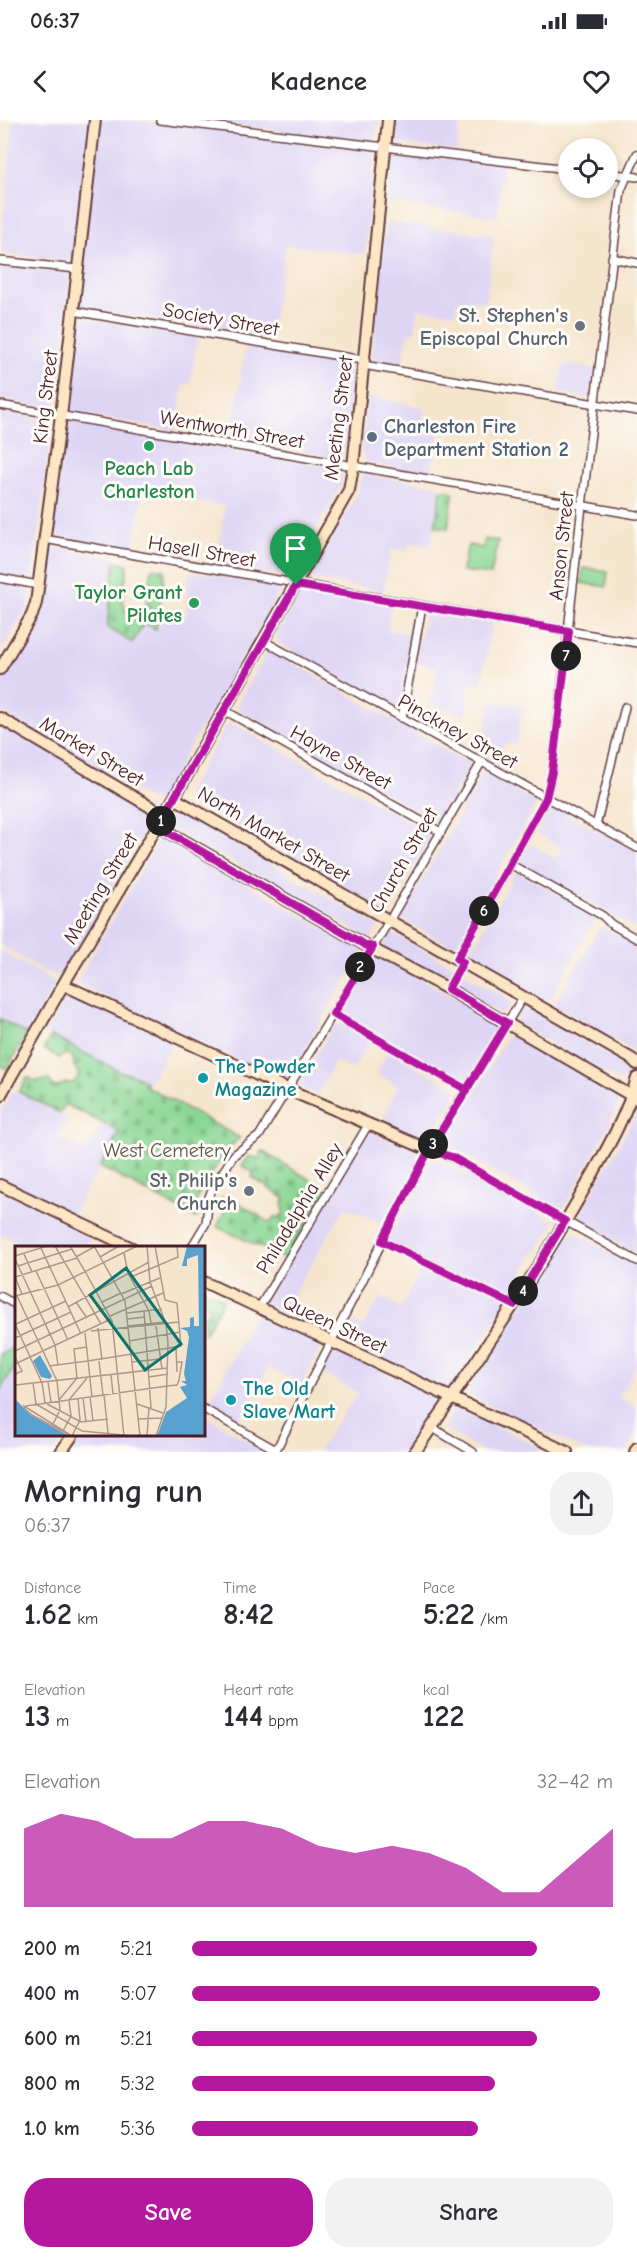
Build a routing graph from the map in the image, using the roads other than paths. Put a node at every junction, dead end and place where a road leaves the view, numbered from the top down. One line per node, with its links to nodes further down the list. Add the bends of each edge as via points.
1 (95, 120): 13 (street, King Street)
2 (160, 120): 4 (street)
3 (388, 120): 4 (street, Meeting Street)
4 (385, 148): 6 (street); 15 (street, Meeting Street)
5 (637, 154): 8 (street, Anson Street)
6 (558, 168)
7 (618, 174): 8 (street)
8 (626, 175): 9 (street); 10 (street, Anson Street)
9 (637, 177)
10 (612, 258): 12 (street); 16 (street, Anson Street)
11 (0, 261): 13 (street)
12 (637, 262)
13 (77, 269): 14 (street, King Street)
14 (73, 311): 15 (street, Society Street); 19 (street, King Street)
15 (363, 362): 16 (street, Society Street); 20 (street, Meeting Street)
16 (594, 404): 18 (street, Society Street); 21 (street, Anson Street)
17 (0, 405): 19 (street, Wentworth Street)
18 (637, 411)
19 (61, 417): 20 (street, Wentworth Street); 23 (street, King Street)
20 (353, 467): 21 (street, Wentworth Street); 26 (street, Meeting Street, via 345,498)
21 (582, 506): 22 (street, Wentworth Street); 28 (street, Anson Street)
22 (637, 515)
23 (45, 539): 25 (street, King Street); 26 (street, Hasell Street)
24 (0, 578): 25 (street)
25 (39, 585): 31 (street, King Street, via 32,615)
26 (296, 585): 27 (street, Hasell Street); 29 (street, Meeting Street)
27 (422, 606): 28 (street, Hasell Street); 35 (street)
28 (569, 631): 30 (street, Hasell Street); 38 (street, Anson Street)
29 (264, 641): 33 (street, Meeting Street); 35 (street, Pinckney Street)
30 (637, 643)
31 (0, 669)
32 (625, 707): 40 (street)
33 (224, 710): 37 (street, Meeting Street); 41 (street, Hayne Street)
34 (0, 718): 39 (street, Market Street, via 154,809)
35 (402, 718): 36 (street, Pinckney Street)
36 (481, 763): 38 (street, Pinckney Street); 41 (street, Church Street)
37 (174, 798): 39 (street, Meeting Street); 44 (street, North Market Street)
38 (546, 798): 40 (street, Pinckney Street); 43 (street, Anson Street)
39 (161, 821): 46 (street, Market Street, via 166,831); 48 (street, Meeting Street)
40 (596, 825): 42 (street, Pinckney Street)
41 (441, 832): 44 (street, Church Street)
42 (637, 848)
43 (510, 864): 45 (street); 47 (street, Anson Street)
44 (389, 921): 46 (street, Church Street); 47 (street, North Market Street)
45 (637, 939)
46 (373, 947): 49 (street, Market Street); 51 (street, Church Street)
47 (460, 961): 49 (street, Anson Street); 50 (street, North Market Street)
48 (64, 985): 55 (street); 57 (street, Meeting Street)
49 (448, 989): 52 (street, Market Street)
50 (523, 997): 52 (street); 53 (street, North Market Street)
51 (333, 1014): 55 (street, Church Street); 56 (street)
52 (507, 1023): 56 (street); 58 (street, Market Street)
53 (637, 1064)
54 (637, 1078): 58 (street)
55 (288, 1090): 59 (street); 65 (street, Church Street, via 259,1137 234,1155 213,1187 206,1223)
56 (467, 1090): 60 (street)
57 (0, 1096)
58 (634, 1098): 62 (street)
59 (369, 1125): 60 (street); 71 (street, Philadelphia Alley)
60 (429, 1150): 62 (street, via 452,1157); 63 (street)
61 (0, 1185): 64 (street)
62 (565, 1221): 66 (street); 70 (street)
63 (382, 1241): 70 (street); 72 (street)
64 (128, 1246)
65 (192, 1246)
66 (637, 1260)
67 (206, 1283): 71 (street, Queen Street)
68 (0, 1296): 69 (street)
69 (15, 1304)
70 (514, 1305): 73 (street)
71 (259, 1308): 72 (street, Queen Street)
72 (331, 1342): 73 (street, Queen Street); 78 (street)
73 (451, 1398): 75 (street); 77 (street, Queen Street)
74 (206, 1411): 78 (street)
75 (431, 1427): 80 (street); 81 (street)
76 (71, 1437): 79 (street)
77 (547, 1448): 82 (street, Queen Street)
78 (275, 1451)
79 (61, 1452)
80 (415, 1452)
81 (473, 1452)
82 (567, 1452)

